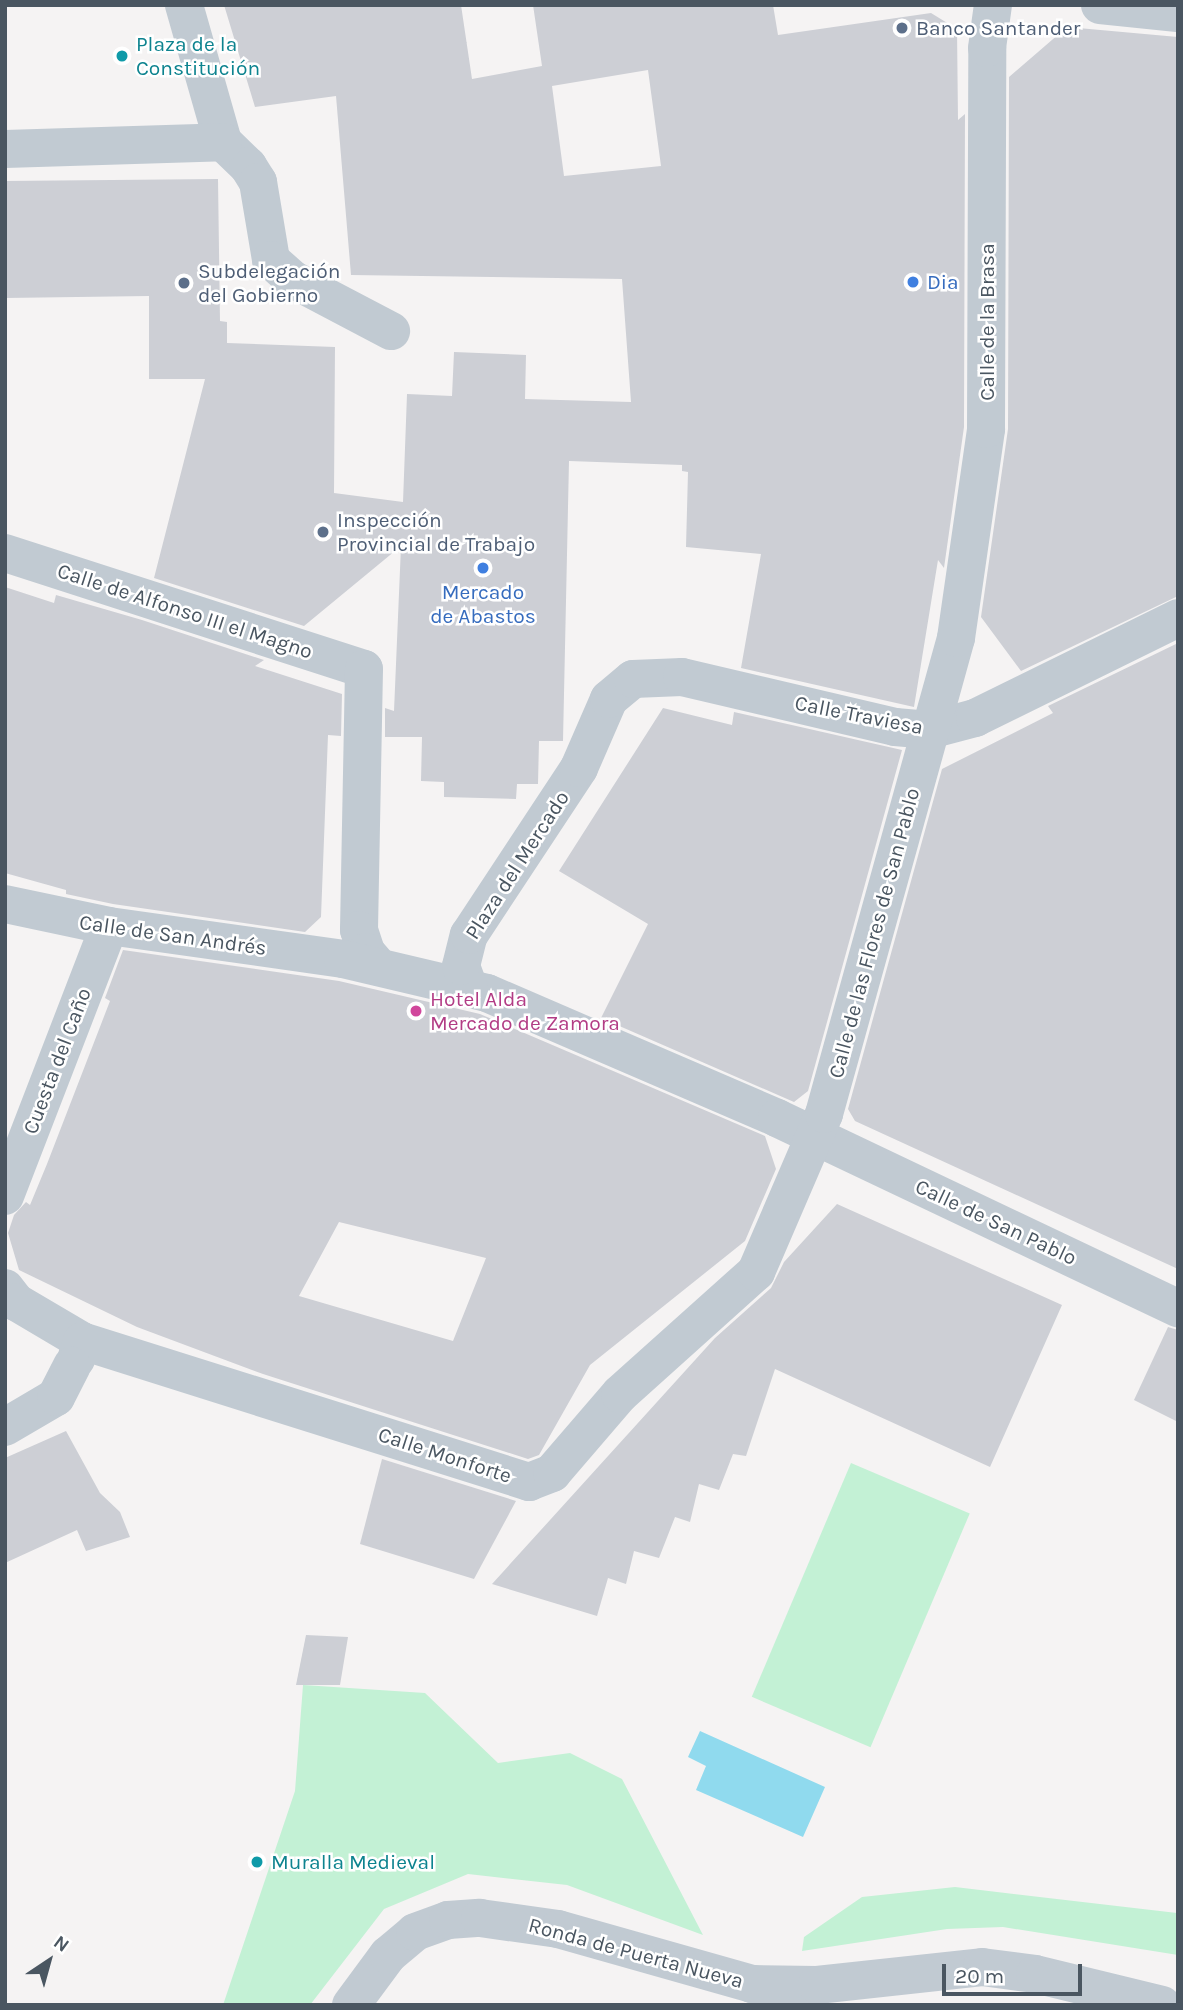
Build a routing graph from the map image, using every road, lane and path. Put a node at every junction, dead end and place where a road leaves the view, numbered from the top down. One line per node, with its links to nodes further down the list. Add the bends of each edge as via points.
1 (184, 5): 5 (street)
2 (993, 5): 10 (street, Calle de la Brasa, via 987,48 986,429)
3 (1100, 5): 4 (street)
4 (1178, 13)
5 (229, 147): 6 (street); 7 (street, via 258,182 266,245 279,271)
6 (5, 149)
7 (391, 331)
8 (5, 553): 16 (street, Calle de Alfonso III el Magno, via 364,668 359,930 366,952)
9 (1178, 618): 12 (street, Calle Traviesa)
10 (956, 638): 12 (street, Calle de la Brasa, via 970,675); 13 (street, Calle de la Brasa)
11 (609, 699): 13 (street, Calle Traviesa, via 634,679 665,675 895,727); 17 (street, Plaza del Mercado, via 579,768 469,935 461,966)
12 (1006, 703): 13 (street, Calle Traviesa, via 975,718)
13 (930, 730): 18 (street, Calle de las Flores de San Pablo)
14 (5, 904): 15 (street, Calle de San Andrés)
15 (109, 926): 16 (street, Calle de San Andrés); 19 (street, Cuesta del Caño)
16 (379, 967): 17 (street)
17 (469, 988): 18 (street, Calle de San Pablo)
18 (816, 1136): 21 (street, Calle de San Pablo); 22 (street, Calle Monforte, via 756,1272 620,1394 543,1480 528,1482)
19 (5, 1196)
20 (5, 1288): 22 (street)
21 (1178, 1308)
22 (77, 1355): 23 (street, via 56,1397)
23 (5, 1427)
24 (1063, 1994): 25 (street, Ronda de Puerta Nueva, via 982,1967 817,1985 752,1984 558,1929 464,1918 430,1925 400,1943); 26 (street, Ronda de Puerta Nueva)
25 (351, 2005)
26 (1162, 2005)

